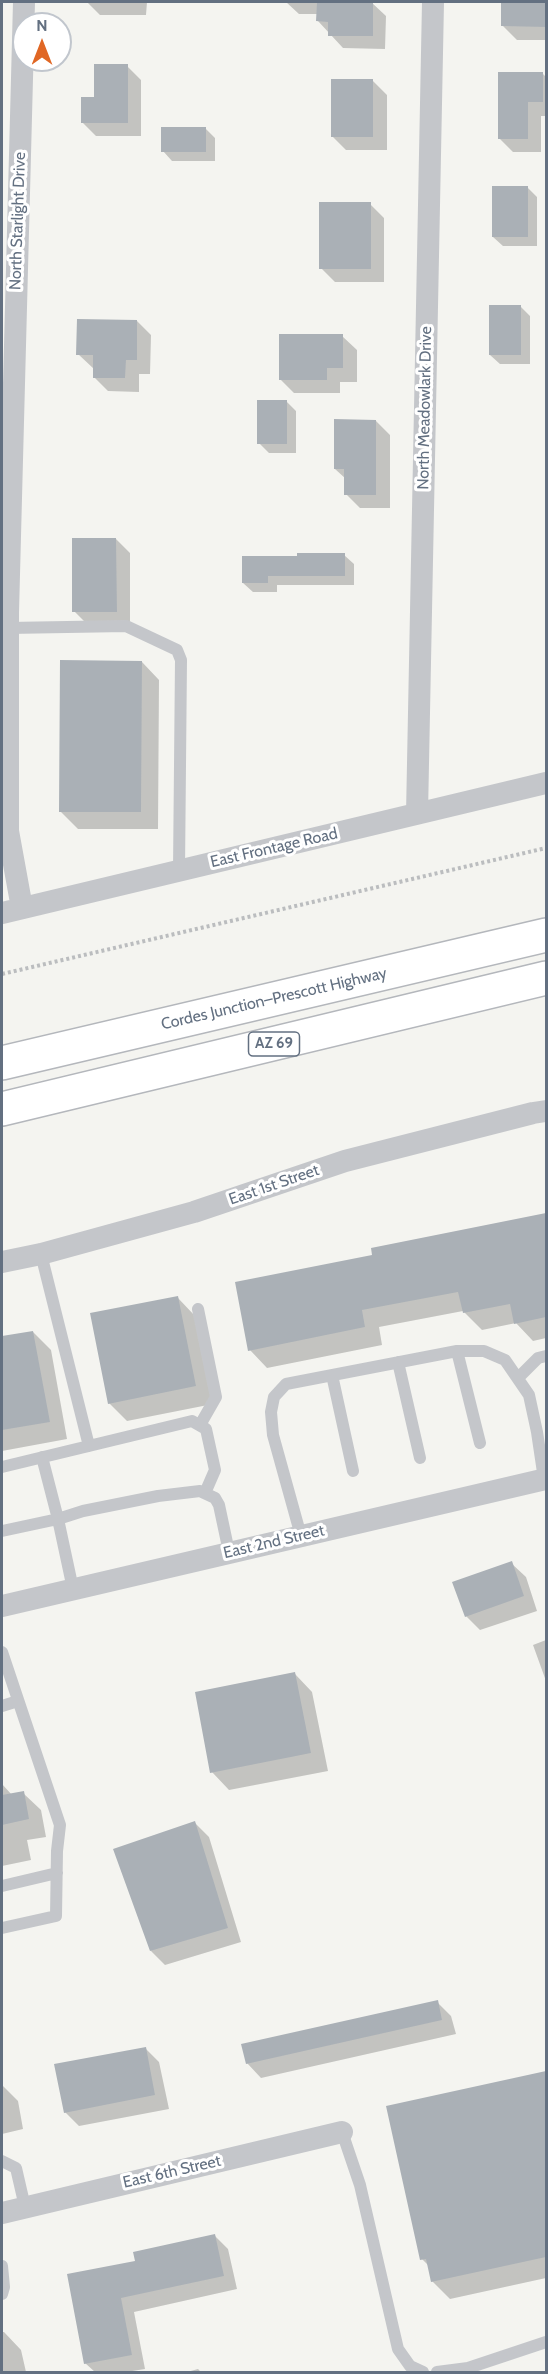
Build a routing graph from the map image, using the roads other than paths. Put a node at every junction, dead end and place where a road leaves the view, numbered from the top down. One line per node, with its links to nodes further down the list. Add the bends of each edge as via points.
1 (24, 2): 3 (street, North Starlight Drive)
2 (433, 2): 6 (street, North Meadowlark Drive)
3 (9, 285): 4 (street, North Starlight Drive)
4 (6, 618): 7 (lane, via 126,626 177,650 181,660); 8 (street, North Starlight Drive)
5 (546, 783): 6 (street, East Frontage Road)
6 (417, 814): 7 (street, East Frontage Road)
7 (179, 870): 8 (street, East Frontage Road)
8 (12, 910)
9 (546, 935): 11 (main road, Cordes Junction–Prescott Highway)
10 (546, 978): 12 (main road, AZ 69)
11 (2, 1063)
12 (2, 1109)
13 (546, 1111): 14 (street, East 1st Street, via 345,1161 194,1212)
14 (41, 1254): 15 (street, East 1st Street); 24 (lane)
15 (2, 1262)
16 (198, 1309): 22 (lane, via 216,1398)
17 (458, 1350): 19 (lane); 21 (lane, via 484,1350 506,1360); 23 (lane)
18 (546, 1356): 21 (lane, via 538,1358)
19 (398, 1362): 20 (lane); 26 (lane)
20 (332, 1375): 28 (lane); 33 (lane, via 286,1384 274,1397 271,1412 273,1435)
21 (518, 1378): 29 (lane, via 528,1395)
22 (200, 1425): 24 (lane, via 192,1421); 30 (lane, via 206,1429 216,1470)
23 (480, 1443)
24 (89, 1446): 25 (lane)
25 (42, 1457): 27 (lane); 31 (lane)
26 (420, 1458)
27 (2, 1467)
28 (353, 1471)
29 (545, 1479): 33 (street, East 2nd Street)
30 (205, 1492): 31 (lane, via 192,1490 158,1496); 34 (lane, via 219,1505)
31 (58, 1519): 32 (lane); 35 (lane)
32 (2, 1531)
33 (301, 1536): 34 (street, East 2nd Street)
34 (230, 1552): 35 (street, East 2nd Street)
35 (73, 1589): 36 (street, East 2nd Street)
36 (2, 1606)
37 (2, 1652): 38 (lane)
38 (18, 1701): 39 (lane); 40 (lane, via 60,1825)
39 (2, 1706)
40 (57, 1872): 41 (lane); 42 (lane, via 56,1916)
41 (2, 1886)
42 (2, 1928)
43 (342, 2132): 45 (street, East 6th Street); 50 (lane, via 360,2185 398,2349 410,2366)
44 (2, 2161): 45 (lane, via 16,2168)
45 (24, 2207): 46 (street, East 6th Street)
46 (2, 2213)
47 (2, 2266): 48 (lane)
48 (2, 2294)
49 (546, 2342): 51 (lane, via 468,2368)
50 (423, 2373)
51 (437, 2373)

